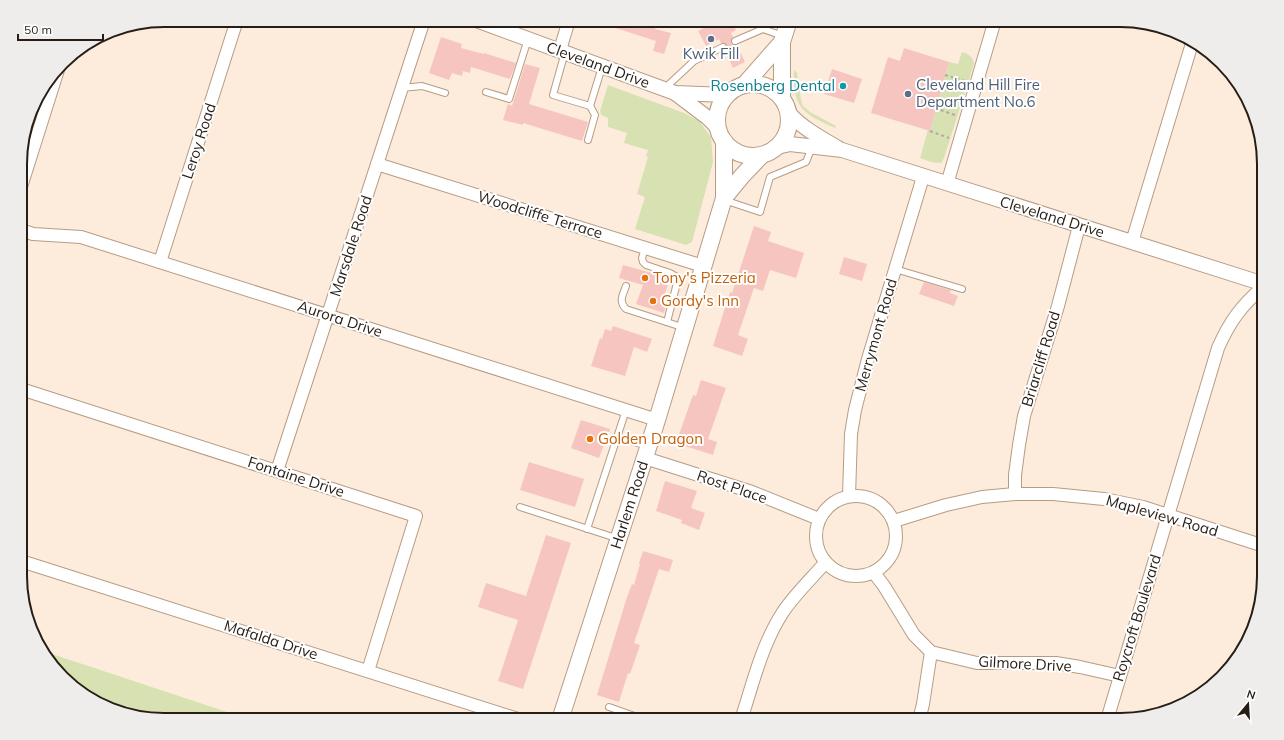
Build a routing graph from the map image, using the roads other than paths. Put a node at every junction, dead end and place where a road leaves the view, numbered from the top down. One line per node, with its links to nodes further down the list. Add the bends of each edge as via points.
1 (235, 27): 39 (street, Leroy Road)
2 (422, 27): 16 (street, Marsdale Road)
3 (495, 27): 7 (street, Cleveland Drive)
4 (568, 27): 12 (street)
5 (787, 27): 8 (main road)
6 (993, 27): 33 (street)
7 (528, 39): 12 (street, Cleveland Drive); 18 (lane, via 509,99)
8 (783, 39): 9 (lane, via 763,29); 15 (main road); 21 (main road)
9 (735, 41)
10 (723, 47): 17 (lane, via 694,62)
11 (1191, 47): 37 (street)
12 (562, 51): 13 (street, Cleveland Drive); 22 (lane, via 553,95)
13 (602, 66): 17 (street, Cleveland Drive); 22 (lane)
14 (54, 83): 31 (street)
15 (745, 84): 20 (main road); 21 (main road, via 762,84)
16 (402, 88): 19 (lane, via 422,86); 30 (street, Marsdale Road)
17 (669, 91): 20 (street, Cleveland Drive); 24 (street, Cleveland Drive, via 708,118)
18 (486, 92)
19 (445, 93)
20 (727, 95): 24 (main road, via 718,114)
21 (782, 98): 23 (main road)
22 (590, 106): 25 (lane, via 595,115)
23 (789, 113): 26 (main road, via 788,131); 28 (street, Cleveland Drive, via 802,126)
24 (721, 134): 29 (main road, via 730,147 742,153 754,156); 34 (main road, Harlem Road)
25 (588, 140)
26 (777, 146): 27 (street, Cleveland Drive, via 790,144); 29 (main road)
27 (812, 147): 28 (street, Cleveland Drive); 34 (lane, via 806,162 770,177 760,212)
28 (842, 150): 32 (street, Cleveland Drive)
29 (762, 154): 34 (main road, Harlem Road)
30 (377, 164): 38 (street, Woodcliffe Terrace); 46 (street, Marsdale Road)
31 (27, 168)
32 (923, 177): 33 (street, Cleveland Drive); 41 (street, Merrymont Road)
33 (947, 184): 35 (street, Cleveland Drive)
34 (724, 199): 40 (main road, Harlem Road)
35 (1079, 226): 37 (street, Cleveland Drive); 55 (street, Briarcliff Road, via 1024,416 1018,445)
36 (27, 232): 39 (street, Aurora Drive, via 81,237)
37 (1132, 242): 42 (street, Cleveland Drive)
38 (645, 248): 40 (street, Woodcliffe Terrace); 47 (lane, via 642,258 646,265 676,277 677,283)
39 (160, 262): 46 (street, Aurora Drive)
40 (703, 266): 48 (main road, Harlem Road)
41 (895, 269): 44 (lane); 56 (street, Merrymont Road, via 855,410)
42 (1257, 283)
43 (626, 286): 47 (lane, via 621,301 626,309)
44 (962, 289)
45 (1257, 292): 58 (street, Roycroft Boulevard, via 1234,317 1218,348)
46 (328, 315): 50 (street, Aurora Drive); 54 (street, Marsdale Road)
47 (667, 322): 48 (lane)
48 (685, 328): 51 (main road, Harlem Road)
49 (27, 391): 54 (street, Fontaine Drive)
50 (626, 410): 51 (street, Aurora Drive); 52 (lane)
51 (657, 420): 53 (main road, Harlem Road)
52 (617, 437): 53 (lane); 61 (lane)
53 (647, 452): 59 (street, Rost Place); 62 (main road, Harlem Road)
54 (277, 471): 68 (street, Fontaine Drive, via 416,516)
55 (1015, 494): 58 (street, Mapleview Road, via 1053,494 1104,499 1142,507); 60 (street, Mapleview Road, via 982,497 946,505)
56 (849, 496): 59 (street, via 836,500); 60 (street, via 871,498 886,509)
57 (520, 506): 61 (lane)
58 (1168, 516): 63 (street, Mapleview Road); 69 (street, Roycroft Boulevard)
59 (819, 519): 65 (street, via 815,533 817,547)
60 (894, 521): 66 (street, via 897,534 895,548 885,565)
61 (587, 528): 62 (lane)
62 (619, 539): 72 (main road, Harlem Road)
63 (1257, 544)
64 (27, 563): 68 (street, Mafalda Drive)
65 (825, 563): 66 (street, via 836,572 849,576); 74 (street, via 801,589 773,629 764,648)
66 (874, 573): 67 (street, via 914,635)
67 (931, 652): 69 (street, Gilmore Drive, via 977,663 1056,663); 75 (street)
68 (368, 671): 71 (street, Mafalda Drive)
69 (1120, 676): 76 (street, Roycroft Boulevard)
70 (609, 707): 73 (lane)
71 (499, 713)
72 (562, 713)
73 (626, 713)
74 (743, 713)
75 (921, 713)
76 (1109, 713)

